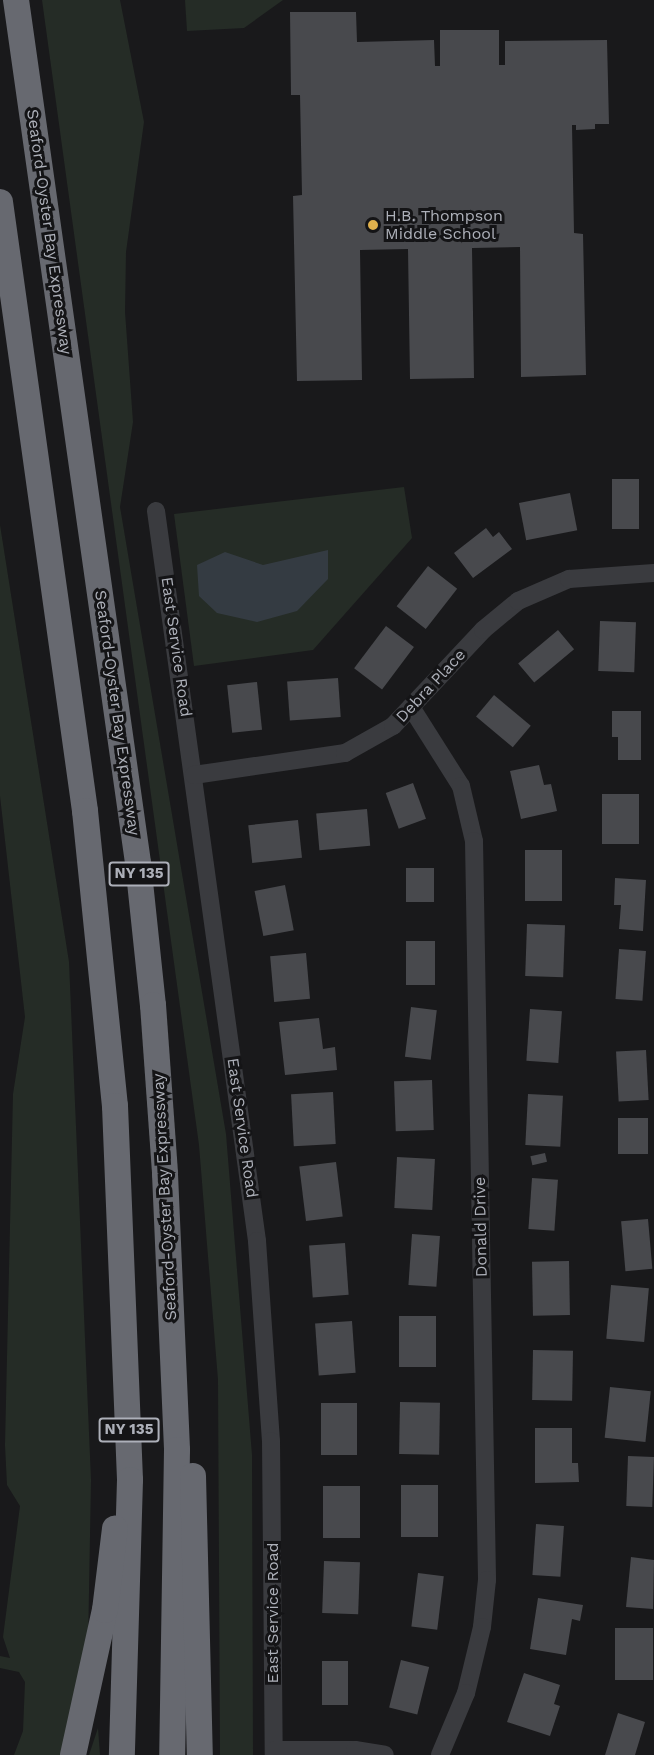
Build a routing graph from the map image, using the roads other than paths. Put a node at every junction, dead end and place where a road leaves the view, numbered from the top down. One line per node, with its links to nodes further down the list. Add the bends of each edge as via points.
1 (16, 0): 8 (highway, Seaford-Oyster Bay Expressway / NY 135, via 138,863)
2 (0, 202): 7 (highway, NY 135, via 86,811)
3 (156, 511): 6 (street, East Service Road)
4 (654, 573): 5 (street, Debra Place, via 569,579 534,592 483,630)
5 (411, 707): 6 (street, Debra Place, via 373,740 345,753 311,761); 15 (street, Donald Drive, via 461,786 474,841 487,1580 482,1627 466,1693)
6 (194, 775): 9 (street, East Service Road, via 267,1342)
7 (115, 1106): 10 (highway, via 115,1531 97,1655); 11 (highway, NY 135, via 130,1480)
8 (165, 1174): 12 (highway, Seaford-Oyster Bay Expressway / NY 135, via 177,1461); 13 (highway, via 181,1294 190,1415)
9 (274, 1752): 14 (street, via 355,1750)
10 (73, 1755)
11 (122, 1755)
12 (172, 1755)
13 (200, 1755)
14 (385, 1755)
15 (441, 1755)

